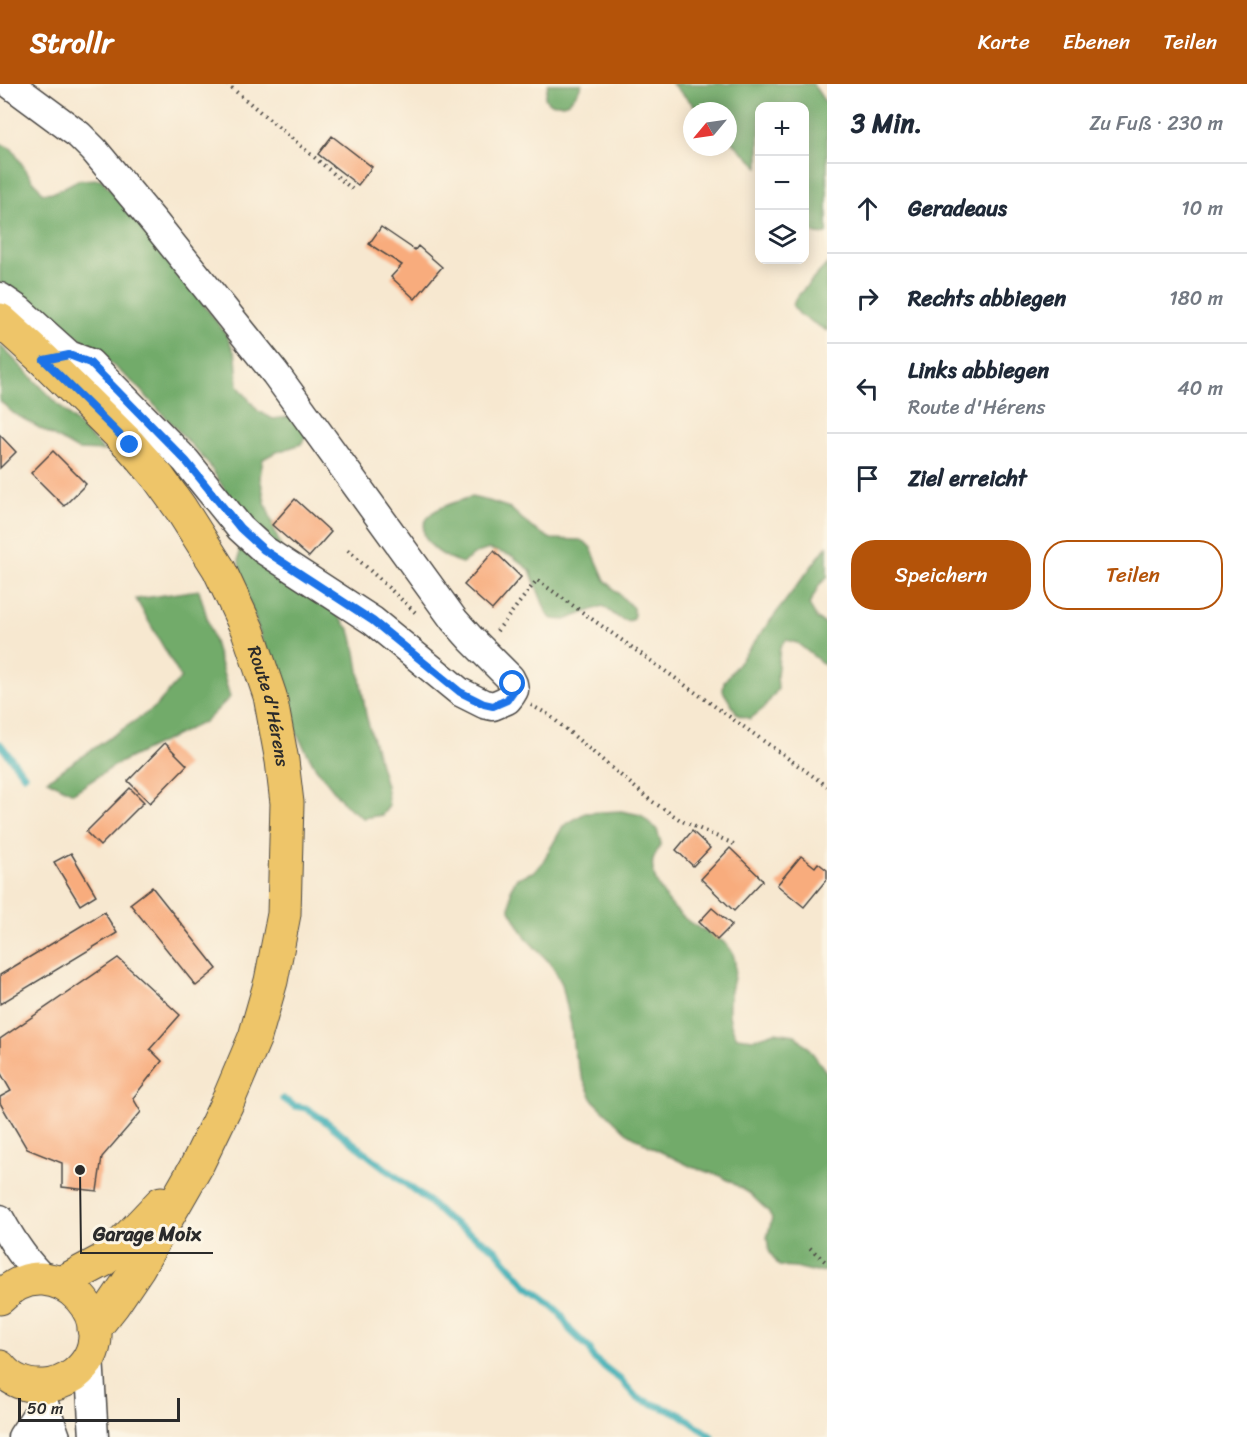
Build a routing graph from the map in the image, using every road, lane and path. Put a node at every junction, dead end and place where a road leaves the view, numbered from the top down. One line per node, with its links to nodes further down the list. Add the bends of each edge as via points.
1 (10, 84): 8 (street, via 79,135 154,222 275,372 454,620 510,678 514,690)
2 (227, 84): 3 (path)
3 (352, 189)
4 (0, 297): 6 (street, via 19,310)
5 (10, 329): 6 (main road, Route d'Hérens)
6 (56, 357): 8 (street, via 90,363 186,461 240,528 264,550 373,621 460,692 493,706); 11 (main road, Route d'Hérens, via 158,477 219,569 248,631 270,696 282,761 287,803 284,914 271,981 255,1037)
7 (496, 631): 9 (path, via 537,579)
8 (511, 695): 10 (path, via 549,715 650,800 682,821)
9 (827, 786)
10 (736, 845)
11 (196, 1167): 15 (main road, Route d'Hérens, via 102,1261); 17 (main road, Route d'Hérens)
12 (0, 1219): 15 (street, via 33,1269)
13 (810, 1248): 14 (path)
14 (827, 1263)
15 (53, 1281): 16 (main road, Route d'Hérens, via 21,1283); 17 (main road, via 74,1291 84,1302 91,1315)
16 (0, 1298)
17 (92, 1343): 18 (main road, Route d'Hérens, via 79,1370 66,1381 50,1386); 21 (street)
18 (18, 1384): 19 (street); 20 (street)
19 (22, 1437)
20 (56, 1437)
21 (94, 1437)

